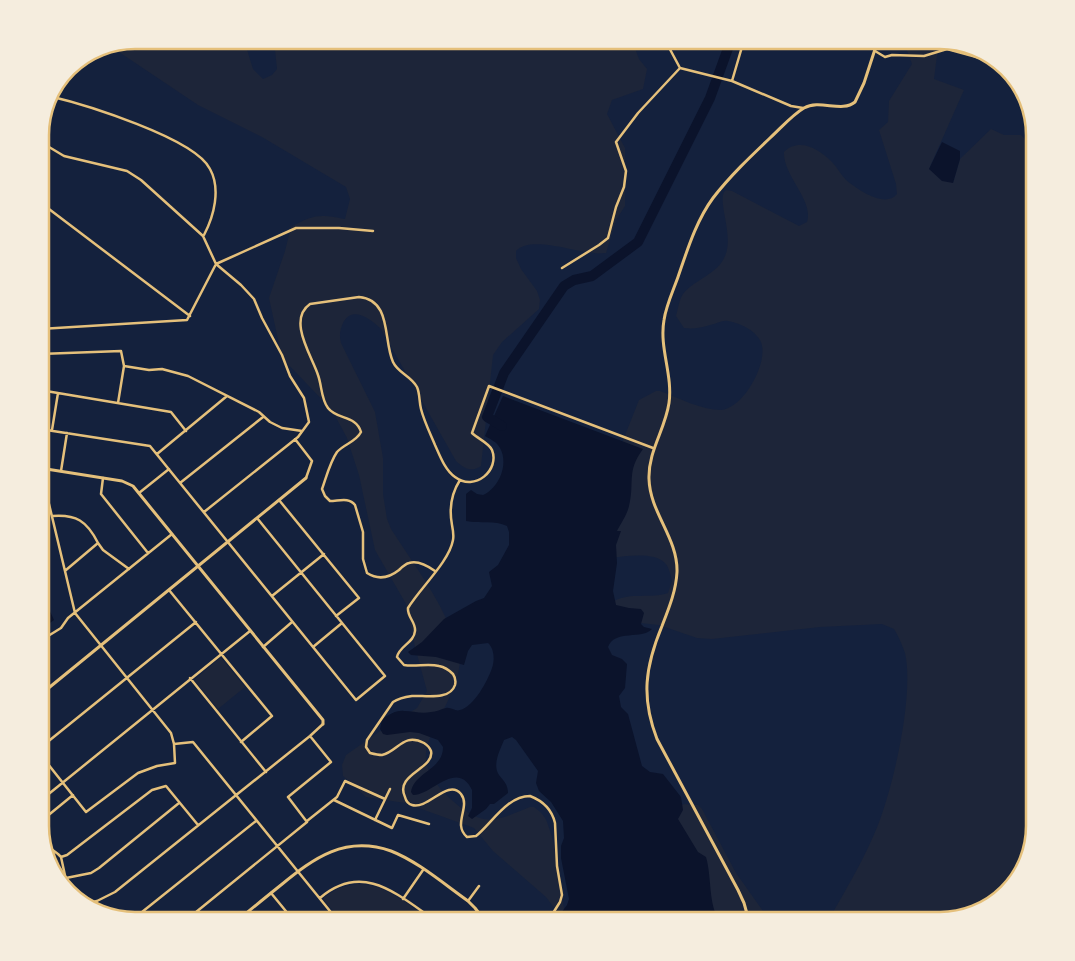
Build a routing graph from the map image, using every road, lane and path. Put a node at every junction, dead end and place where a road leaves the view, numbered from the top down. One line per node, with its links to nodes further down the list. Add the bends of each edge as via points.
1 (669, 49): 7 (street)
2 (741, 49): 8 (street)
3 (946, 49): 5 (street, via 924,56 885,57)
4 (949, 50): 6 (street)
5 (875, 51): 10 (street, via 858,98 852,104)
6 (978, 58)
7 (680, 68): 8 (street); 16 (street, via 616,142 626,171 608,238)
8 (732, 80): 10 (street, via 791,106)
9 (57, 98): 14 (street, via 140,125 201,158 210,167 215,188 212,217)
10 (804, 108): 32 (street, via 743,164 712,199 692,237 664,319 663,345 670,392 666,416)
11 (49, 146): 14 (street, via 64,156 127,171)
12 (49, 209): 17 (street)
13 (373, 231): 15 (street, via 296,228)
14 (203, 236): 15 (street)
15 (216, 264): 17 (street); 29 (street, via 254,299 306,404 309,422)
16 (562, 268)
17 (190, 316): 18 (street, via 187,320)
18 (49, 328)
19 (49, 354): 20 (street, via 121,351)
20 (124, 366): 23 (street, via 162,369 188,376); 24 (street)
21 (49, 392): 22 (street)
22 (58, 393): 24 (street); 27 (street)
23 (228, 396): 25 (street); 28 (street)
24 (118, 403): 28 (street, via 171,412)
25 (264, 416): 29 (street, via 282,428); 40 (street)
26 (49, 430): 27 (street)
27 (52, 430): 30 (street)
28 (186, 431): 33 (street)
29 (302, 431): 31 (street)
30 (67, 433): 33 (street, via 150,446); 36 (street)
31 (295, 439): 38 (street, via 312,461); 44 (street)
32 (653, 448): 39 (street, via 488,386 472,433 492,448 492,463 487,475 478,482); 115 (street, via 650,491 673,547 677,571 672,599 648,669 646,688 650,722)
33 (157, 454): 35 (street)
34 (49, 469): 36 (street)
35 (169, 469): 40 (street); 41 (street)
36 (61, 471): 37 (street)
37 (103, 478): 41 (street, via 128,483); 50 (street, via 101,494)
38 (306, 478): 42 (street)
39 (460, 480): 55 (street, via 451,499 452,546); 55 (street, via 450,473 440,456 415,384 397,370 393,362 385,322 377,305 365,297 352,296 316,302 306,307 302,338 318,376 325,404 334,414 355,422 361,432 336,455 323,493 330,501 348,500 355,505 363,532 363,559 367,572 387,577 409,562 422,564)
40 (180, 483): 44 (street)
41 (139, 494): 47 (street)
42 (279, 500): 46 (street); 51 (street)
43 (49, 508): 45 (street)
44 (204, 512): 48 (street)
45 (51, 514): 49 (street, via 75,517 89,528); 54 (street)
46 (257, 518): 48 (street); 56 (street)
47 (172, 534): 50 (street); 52 (street)
48 (228, 542): 52 (street); 58 (street)
49 (98, 543): 53 (street); 54 (street)
50 (148, 553): 53 (street)
51 (324, 554): 56 (street); 60 (street, via 359,598)
52 (199, 566): 57 (street); 64 (street)
53 (129, 569): 59 (street)
54 (66, 570): 59 (street)
55 (434, 571): 114 (street, via 408,608 414,634 397,657 404,665 445,668 455,678 454,686 450,692 440,696 412,696 393,702 367,740 366,747 370,753 382,755 405,741 416,740 428,746 430,759 406,782 404,796 409,804 416,806 447,790 459,792 464,799 461,827 468,836 476,836 494,816 521,798 530,796 545,805 555,823 562,895)
56 (301, 572): 58 (street); 60 (street)
57 (169, 590): 61 (street); 66 (street)
58 (272, 596): 62 (street)
59 (75, 613): 65 (street); 66 (street)
60 (336, 616): 63 (street)
61 (196, 622): 69 (street); 70 (street)
62 (292, 622): 67 (street); 68 (street)
63 (342, 623): 68 (street); 68 (street, via 385,676 356,700)
64 (250, 631): 67 (street); 69 (street)
65 (49, 635)
66 (101, 646): 70 (street); 72 (street)
67 (263, 647): 74 (street)
68 (313, 647)
69 (221, 654): 71 (street); 77 (street, via 272,716)
70 (127, 678): 73 (street); 76 (street)
71 (190, 678): 73 (street); 77 (street)
72 (49, 688)
73 (152, 709): 78 (street, via 171,733); 81 (street)
74 (323, 724): 75 (street)
75 (310, 736): 80 (street); 92 (street, via 331,762 288,798)
76 (49, 741)
77 (241, 742): 80 (street)
78 (174, 744): 84 (street, via 175,763 138,773 86,812); 85 (street, via 193,742)
79 (49, 765): 81 (street)
80 (266, 772): 85 (street)
81 (63, 782): 83 (street); 84 (street)
82 (390, 790): 86 (street)
83 (49, 794)
84 (73, 795): 89 (street)
85 (236, 795): 91 (street); 94 (street)
86 (385, 799): 87 (street, via 345,781); 90 (street)
87 (334, 800): 90 (street); 92 (street)
88 (179, 803): 94 (street); 97 (street, via 166,786 152,790 67,855); 100 (street, via 99,868)
89 (49, 815)
90 (375, 820): 93 (street, via 392,828 398,815)
91 (256, 821): 95 (street); 107 (street)
92 (307, 822): 95 (street)
93 (429, 824)
94 (198, 825): 106 (street, via 115,892)
95 (277, 846): 99 (street); 108 (street)
96 (52, 850): 97 (street)
97 (60, 857): 100 (street)
98 (423, 870): 99 (street, via 391,851 366,846 329,852); 104 (street); 105 (street)
99 (298, 871): 102 (street); 103 (street)
100 (66, 878)
101 (479, 886): 105 (street)
102 (271, 893): 109 (street); 110 (street)
103 (320, 898): 104 (street, via 338,886 365,881 387,888); 111 (street)
104 (403, 899): 112 (street)
105 (468, 900): 113 (street)
106 (94, 902)
107 (142, 912)
108 (195, 912)
109 (247, 912)
110 (287, 912)
111 (331, 912)
112 (422, 912)
113 (478, 912)
114 (554, 912)
115 (746, 912)

